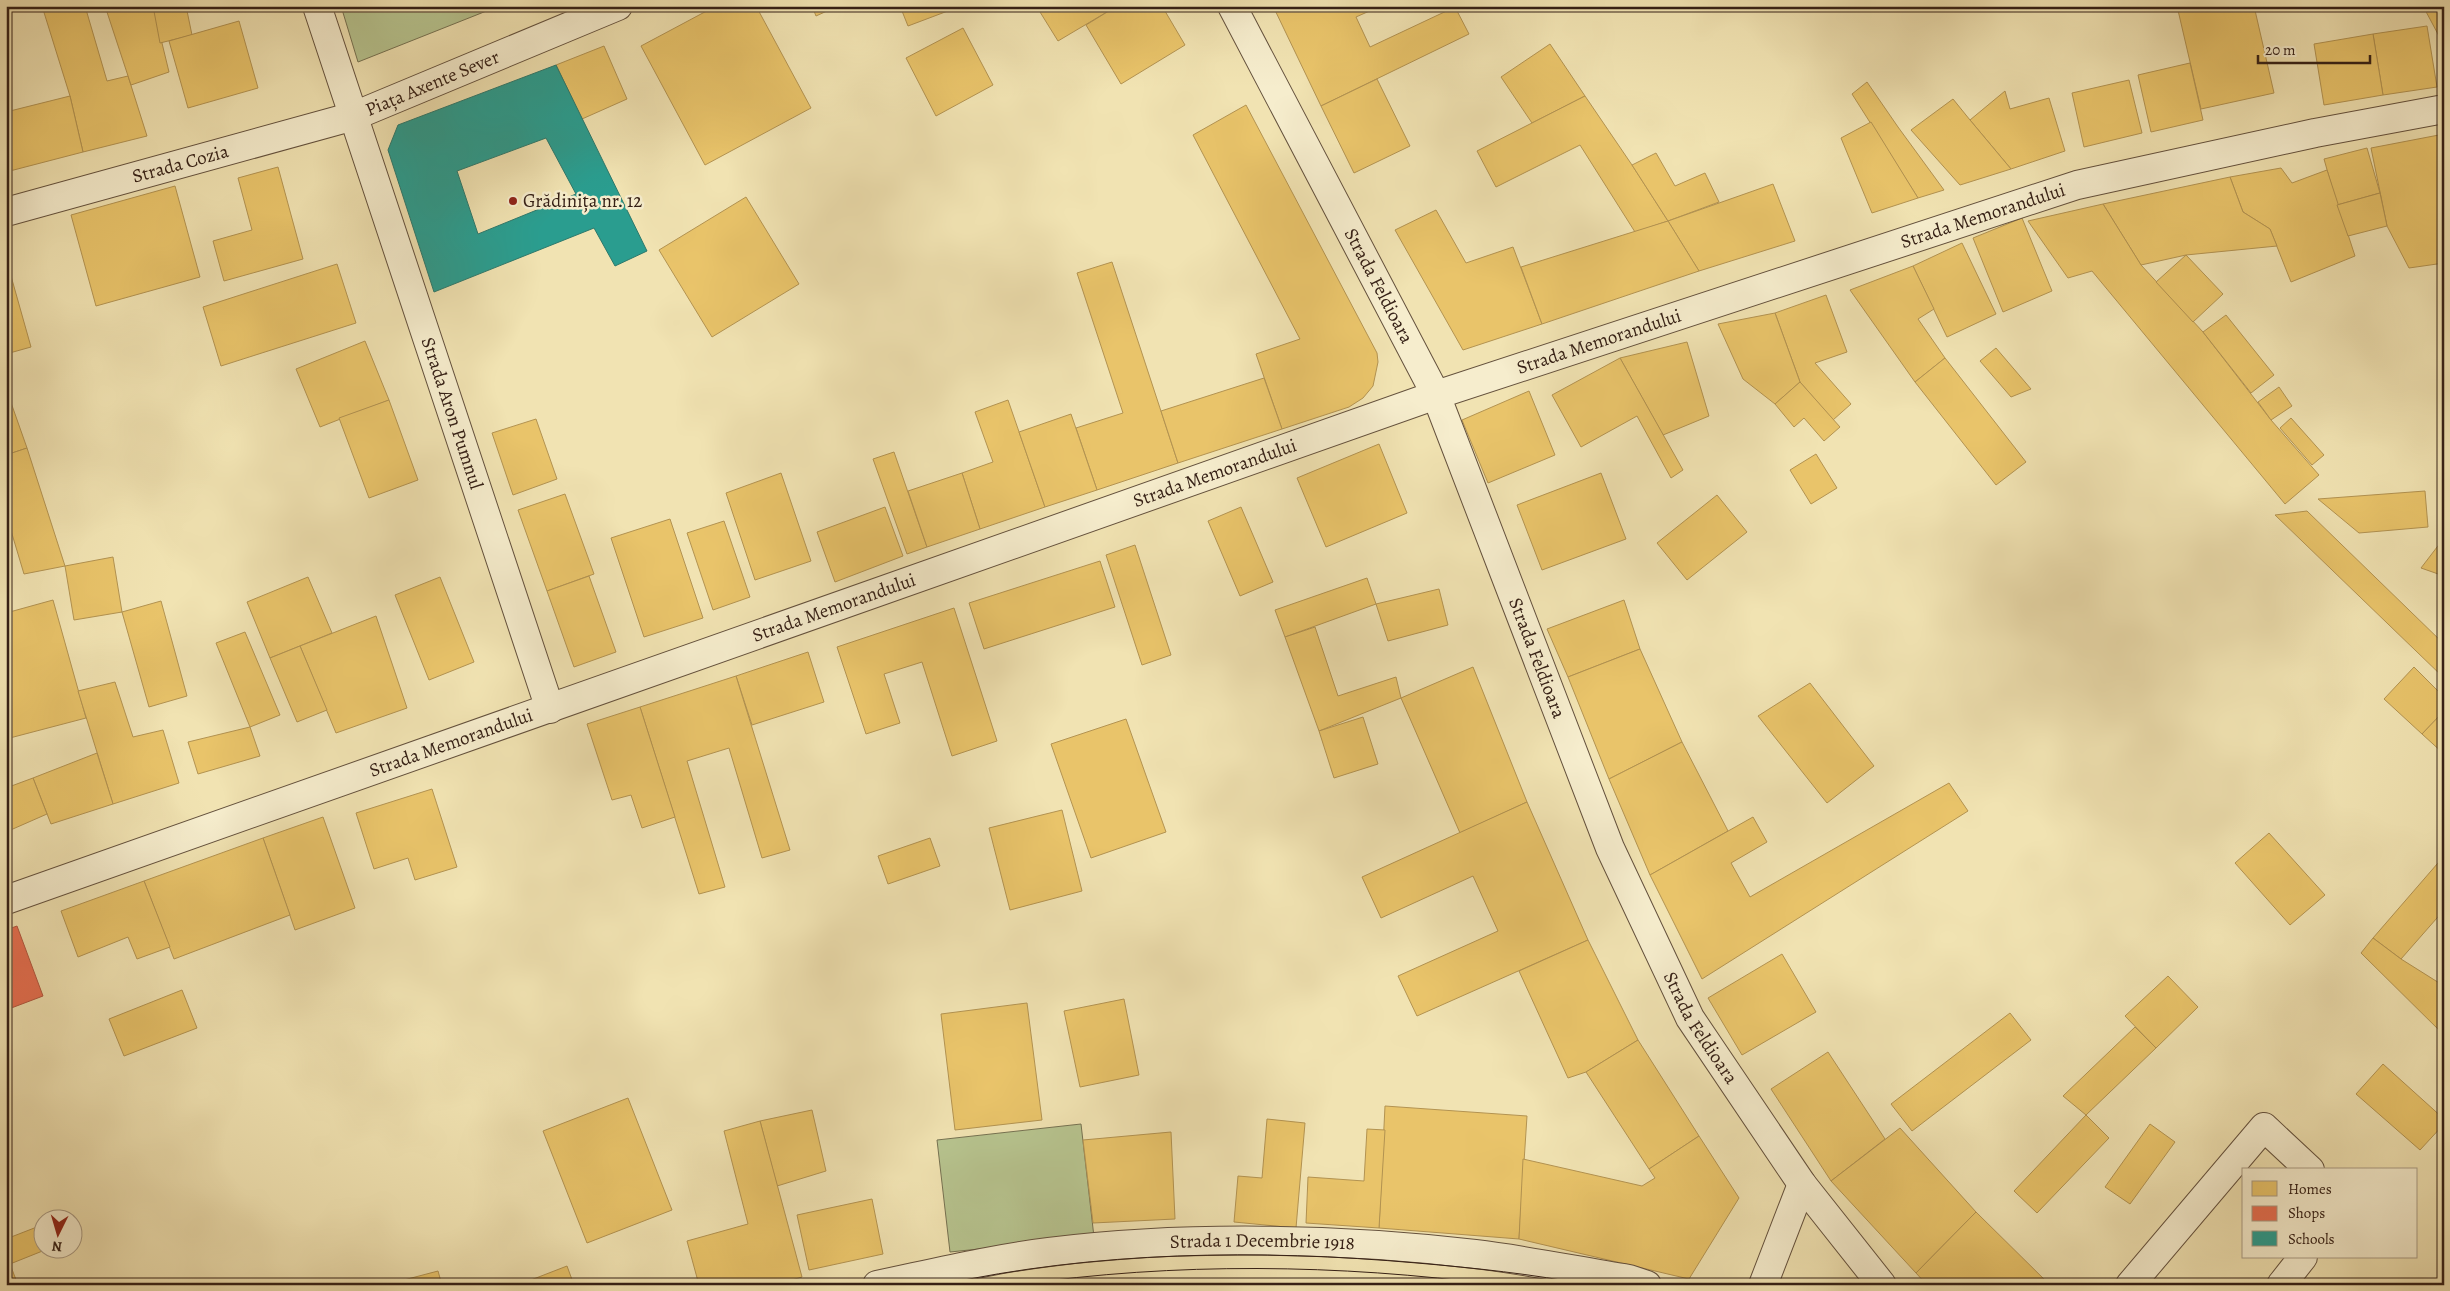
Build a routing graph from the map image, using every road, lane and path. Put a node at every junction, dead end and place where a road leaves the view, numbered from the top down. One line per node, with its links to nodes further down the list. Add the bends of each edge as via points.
1 (317, 6): 5 (street, Piața Axente Sever)
2 (618, 6): 5 (street, Piața Axente Sever)
3 (1232, 6): 7 (street, Strada Feldioara)
4 (2444, 109): 7 (street, Strada Memorandului, via 2077,184)
5 (354, 116): 6 (street, Strada Cozia); 8 (street, Strada Aron Pumnul)
6 (6, 212)
7 (1436, 395): 8 (street, Strada Memorandului); 11 (street, Strada Feldioara, via 1610,848 1690,1018)
8 (550, 709): 9 (street, Strada Memorandului)
9 (6, 900)
10 (2308, 1168): 17 (street, via 2264,1127)
11 (1802, 1184): 15 (street); 16 (street, Strada Feldioara)
12 (2302, 1258): 18 (street)
13 (877, 1285): 14 (street, Strada 1 Decembrie 1918, via 970,1264 1049,1252 1237,1242 1394,1246 1467,1253 1629,1279)
14 (1647, 1285)
15 (1763, 1285)
16 (1882, 1285)
17 (2130, 1285)
18 (2281, 1285)

